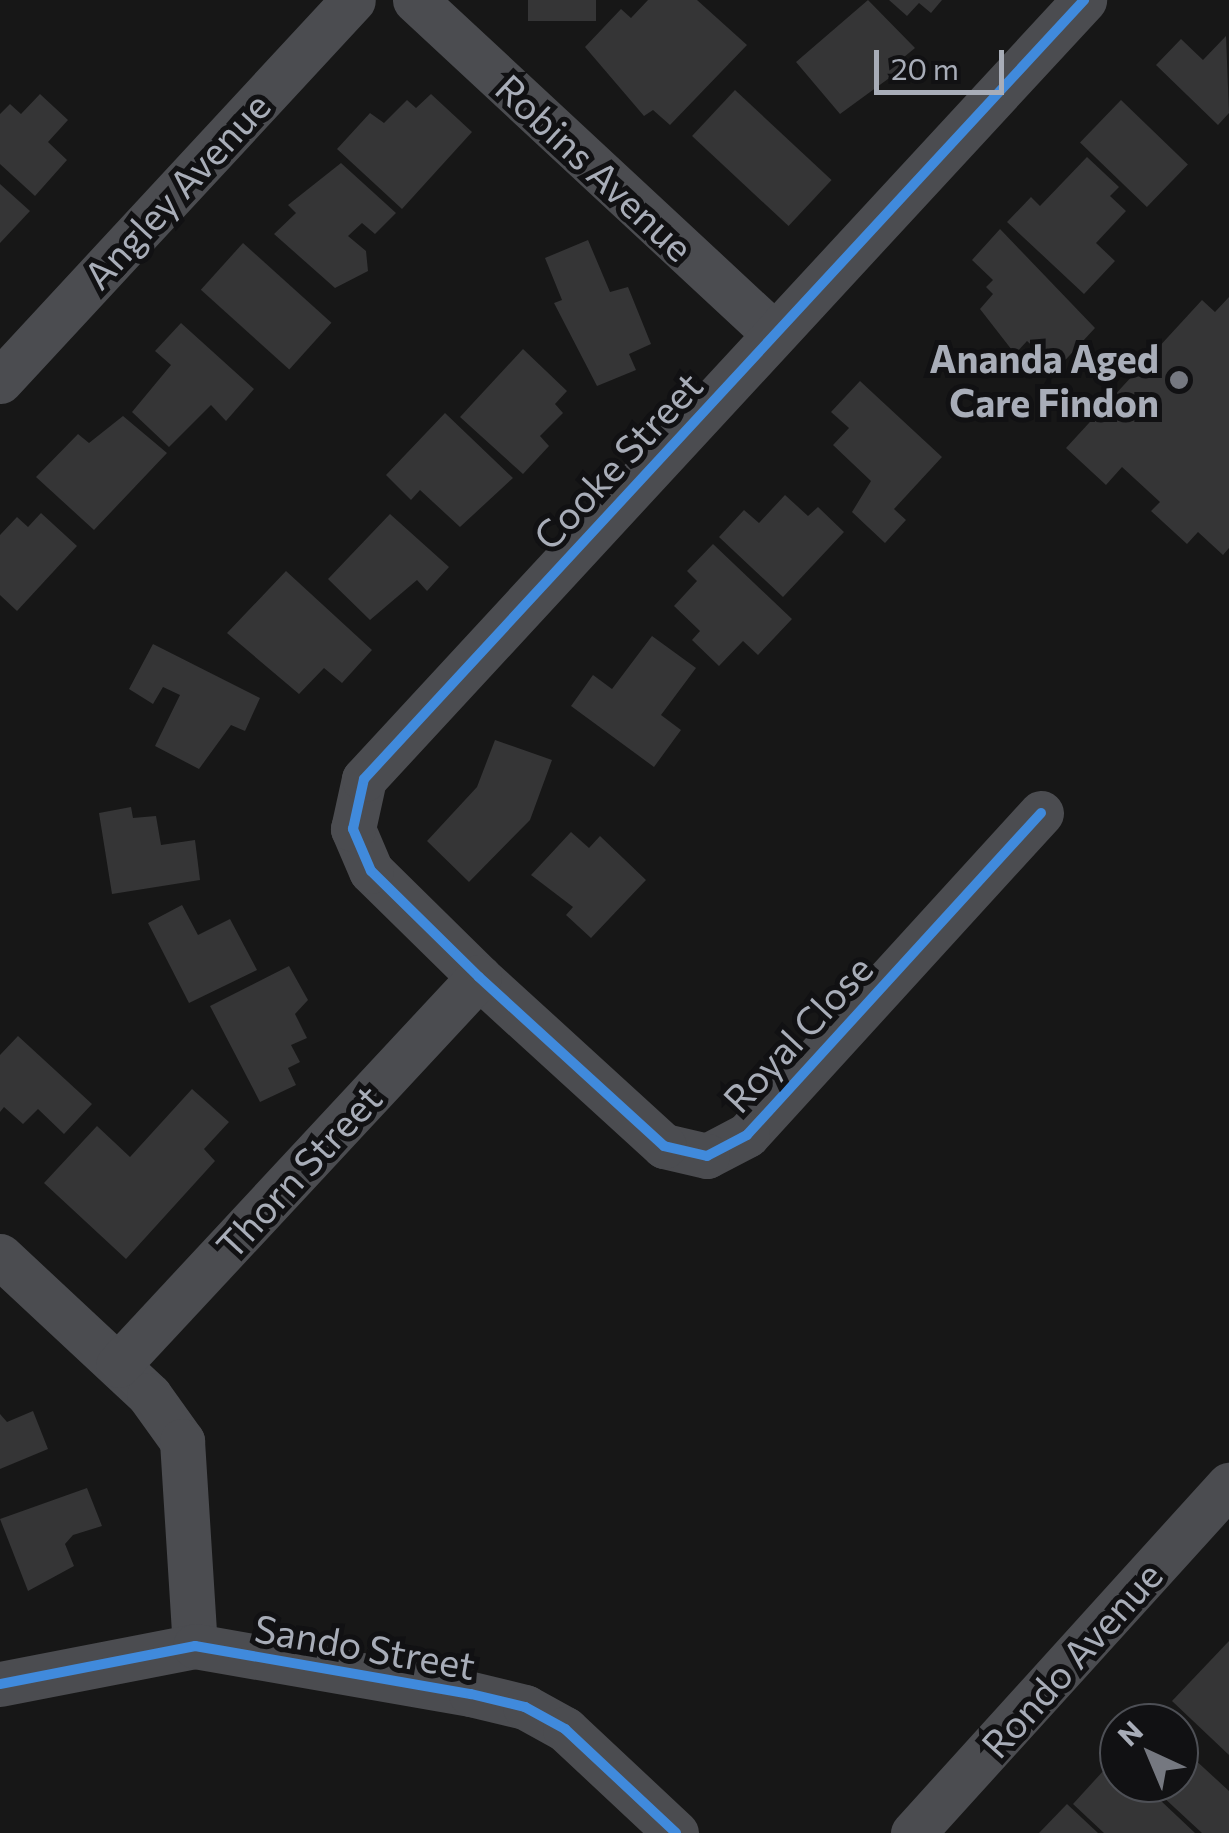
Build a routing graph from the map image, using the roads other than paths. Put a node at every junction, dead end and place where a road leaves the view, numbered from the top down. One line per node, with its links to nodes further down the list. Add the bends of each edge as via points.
1 (353, 0): 5 (street, Angley Avenue)
2 (416, 0): 4 (street, Robins Avenue)
3 (1084, 0): 4 (street, Cooke Street)
4 (774, 334): 7 (street, Cooke Street, via 364,779 353,829 371,871)
5 (0, 381)
6 (1041, 813): 7 (street, Royal Close, via 747,1135 707,1156 664,1146)
7 (479, 978): 9 (street, Thorn Street)
8 (0, 1256): 9 (street)
9 (118, 1365): 11 (street, via 165,1412 182,1441)
10 (1229, 1485): 14 (street, Rondo Avenue)
11 (196, 1646): 12 (street, Sando Street); 13 (street, Sando Street, via 525,1707 564,1730)
12 (0, 1684)
13 (676, 1833)
14 (913, 1833)

